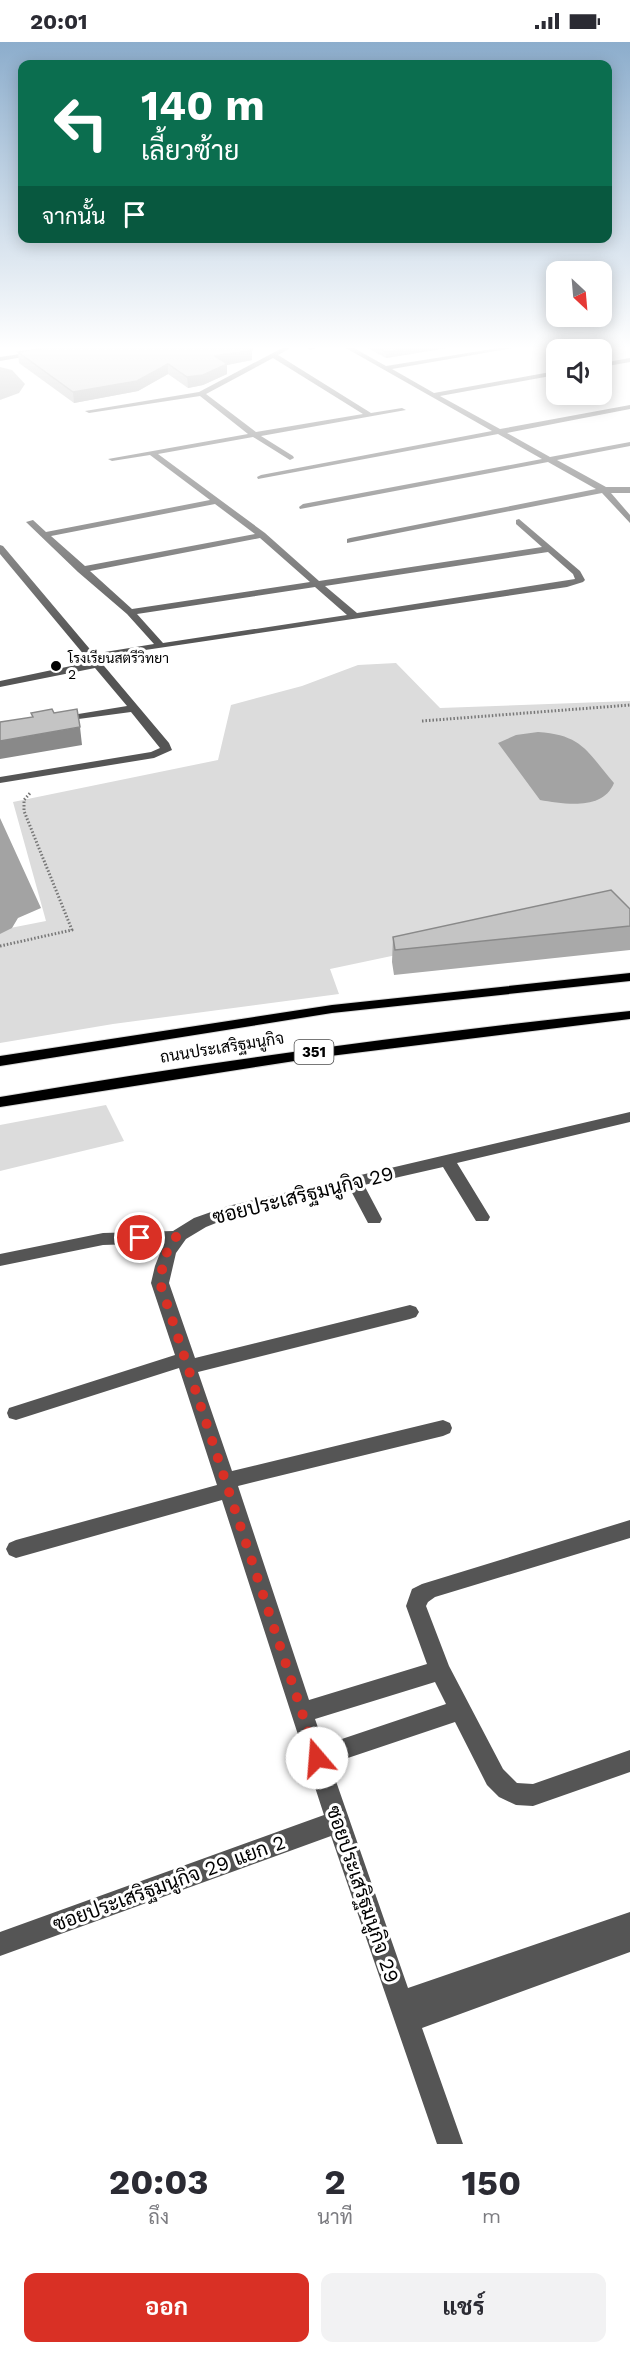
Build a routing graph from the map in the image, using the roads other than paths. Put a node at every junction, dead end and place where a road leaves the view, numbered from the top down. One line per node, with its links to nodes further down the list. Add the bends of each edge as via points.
1 (190, 445): 6 (street)
2 (270, 445): 7 (street)
3 (425, 445): 10 (street)
4 (522, 445): 9 (street)
5 (625, 445): 9 (street)
6 (151, 452): 8 (street); 14 (street)
7 (290, 458)
8 (112, 459)
9 (550, 461): 12 (street); 15 (street)
10 (261, 477)
11 (630, 484): 12 (street)
12 (604, 490): 13 (street); 16 (street); 21 (street)
13 (630, 490)
14 (218, 501): 19 (street); 20 (street)
15 (303, 507)
16 (630, 520)
17 (30, 522): 19 (street)
18 (519, 522): 23 (street)
19 (44, 535): 24 (street)
20 (262, 535): 24 (street); 25 (street)
21 (350, 541)
22 (0, 548): 30 (street)
23 (549, 549): 25 (street); 27 (street, via 580,580)
24 (81, 570): 26 (street)
25 (320, 584): 26 (street); 27 (street)
26 (130, 612): 28 (street)
27 (354, 616): 28 (street)
28 (160, 645): 29 (street)
29 (109, 654)
30 (97, 663): 31 (street); 32 (street)
31 (0, 684)
32 (134, 708): 33 (street); 34 (street, via 165,745 164,752)
33 (45, 722)
34 (0, 780)
35 (630, 977): 37 (main road, ถนนประเสริฐมนูกิจ, via 332,1009)
36 (630, 1015): 38 (main road, ถนนประเสริฐมนูกิจ / 351, via 276,1057)
37 (0, 1062)
38 (0, 1102)
39 (630, 1118): 40 (street, ซอยประเสริฐมนูกิจ 29)
40 (447, 1160): 41 (street, ซอยประเสริฐมนูกิจ 29); 42 (street)
41 (354, 1181): 43 (street); 44 (street, ซอยประเสริฐมนูกิจ 29, via 228,1212 190,1226)
42 (482, 1217)
43 (374, 1219)
44 (176, 1237): 45 (street, via 103,1239); 47 (street, ซอยประเสริฐมนูกิจ 29, via 164,1257 160,1283)
45 (0, 1260)
46 (410, 1312): 47 (street)
47 (188, 1363): 48 (street); 50 (street, ซอยประเสริฐมนูกิจ 29)
48 (16, 1413)
49 (443, 1428): 50 (street)
50 (229, 1485): 52 (street); 55 (street, ซอยประเสริฐมนูกิจ 29)
51 (630, 1529): 53 (street, via 419,1596 416,1606 420,1621)
52 (16, 1550)
53 (440, 1670): 54 (street); 55 (street)
54 (460, 1710): 56 (street); 57 (street, via 495,1777 505,1790 518,1796 533,1795)
55 (303, 1712): 56 (street, ซอยประเสริฐมนูกิจ 29)
56 (317, 1758): 58 (street, ซอยประเสริฐมนูกิจ 29)
57 (630, 1761)
58 (338, 1822): 61 (street, ซอยประเสริฐมนูกิจ 29 แยก 2); 62 (street, ซอยประเสริฐมนูกิจ 29)
59 (630, 1924): 62 (street)
60 (630, 1940): 62 (street)
61 (0, 1944)
62 (404, 2012): 63 (street, ซอยประเสริฐมนูกิจ 29)
63 (450, 2144)

